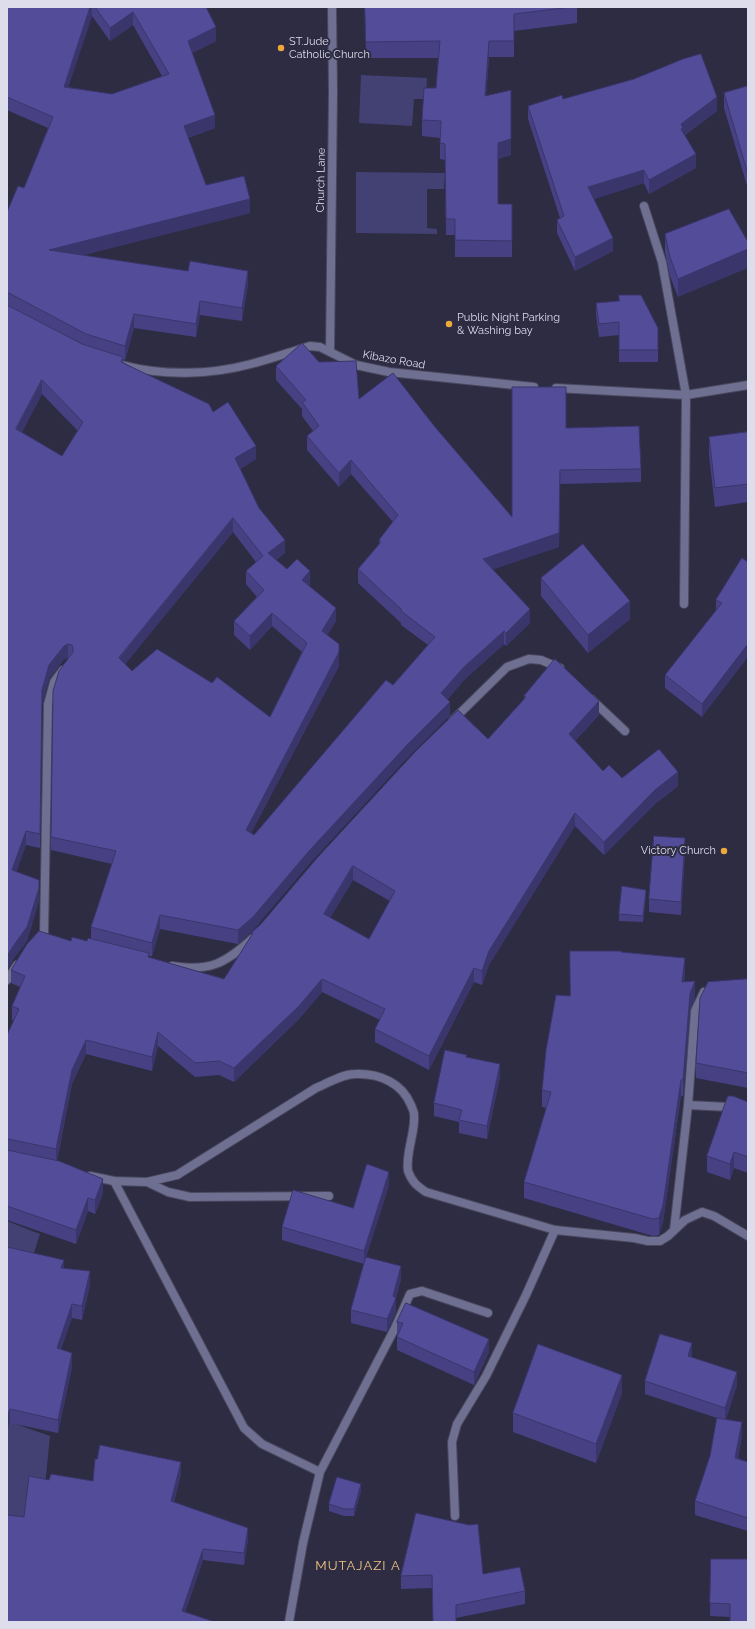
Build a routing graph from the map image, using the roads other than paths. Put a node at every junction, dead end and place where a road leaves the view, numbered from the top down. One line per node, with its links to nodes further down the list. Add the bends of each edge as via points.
1 (332, 7): 3 (street, Church Lane)
2 (644, 206): 6 (street, via 662,262)
3 (330, 352): 4 (street, Kibazo Road, via 310,346 250,364 207,372 158,371); 6 (street, Kibazo Road, via 356,364 389,372 513,386)
4 (117, 363)
5 (748, 385): 6 (street, Kibazo Road)
6 (686, 395): 7 (street)
7 (684, 604)
8 (68, 662): 14 (street, via 54,682 48,704)
9 (566, 673): 11 (street, via 559,667 541,660 529,659 506,667)
10 (587, 694): 12 (street)
11 (445, 728)
12 (624, 731)
13 (257, 934): 16 (street, via 229,959 217,964 190,968)
14 (44, 936)
15 (21, 959): 17 (street)
16 (165, 964)
17 (7, 980)
18 (714, 986): 19 (street, via 704,992 695,1011)
19 (688, 1105): 20 (street); 26 (street)
20 (748, 1108)
21 (79, 1174): 22 (street)
22 (114, 1181): 23 (street); 29 (street, via 244,1428 262,1444)
23 (147, 1182): 24 (street, via 168,1192 190,1197); 25 (street, via 177,1175 316,1088 355,1074 370,1075 395,1084 403,1090 409,1100 414,1113 408,1167 415,1185 426,1192)
24 (329, 1196)
25 (555, 1230): 26 (street, via 648,1241 660,1241); 30 (street, via 486,1376 458,1424 452,1442)
26 (674, 1230): 27 (street, via 685,1220 702,1212 714,1216)
27 (748, 1236)
28 (488, 1313): 29 (street, via 422,1291 410,1294 396,1328)
29 (320, 1472): 31 (street, via 303,1543)
30 (455, 1516)
31 (289, 1622)

